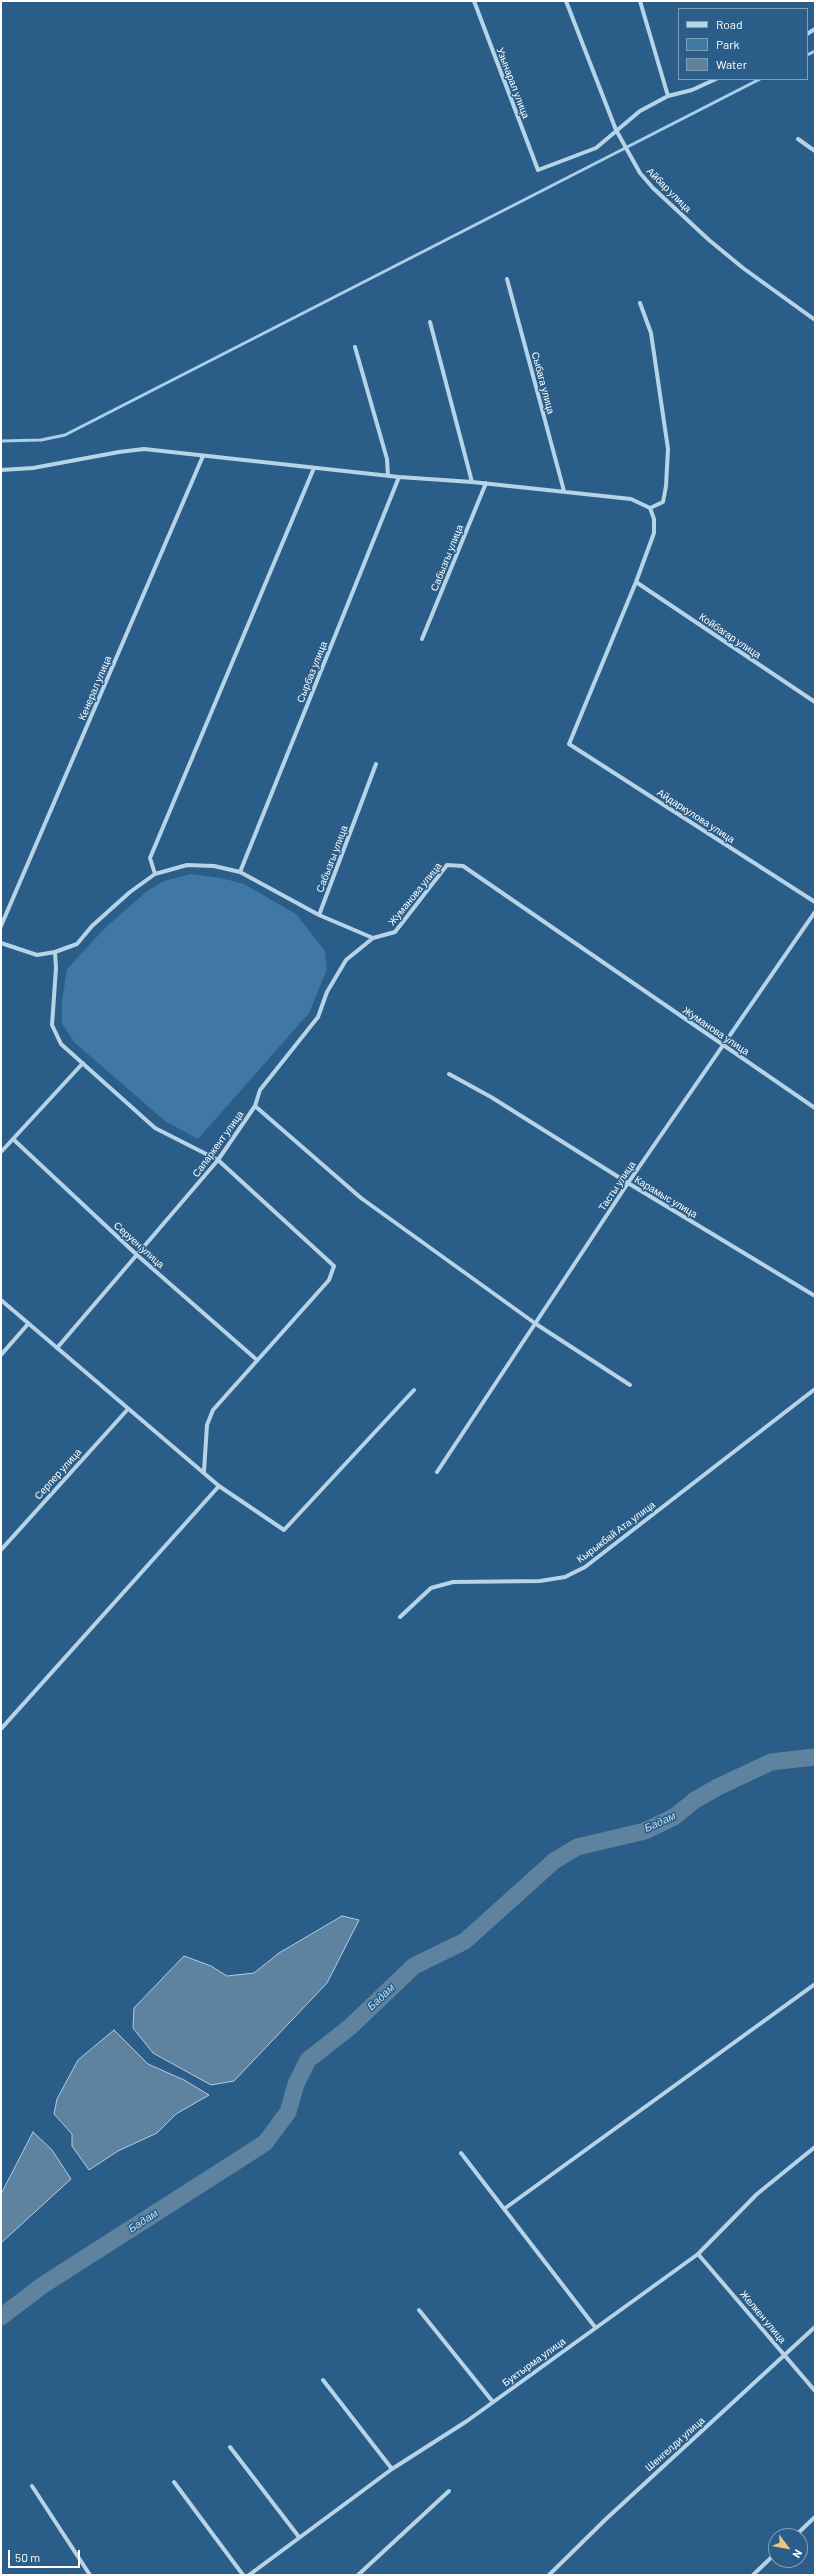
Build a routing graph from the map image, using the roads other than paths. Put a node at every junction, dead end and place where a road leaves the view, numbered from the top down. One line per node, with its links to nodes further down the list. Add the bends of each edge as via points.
1 (474, 1): 6 (street, Узынарал улица, via 538,170 596,148)
2 (566, 1): 6 (street, Айбар улица)
3 (640, 1): 5 (street)
4 (714, 80): 5 (street, via 692,90)
5 (668, 96): 6 (street, via 640,111)
6 (616, 130): 11 (street, Айбар улица, via 640,173 653,188 743,268)
7 (798, 139): 8 (street)
8 (815, 151)
9 (507, 279): 21 (street, Сыбага улица)
10 (640, 303): 22 (street, via 650,334 668,449 663,502)
11 (815, 320)
12 (430, 322): 19 (street)
13 (355, 347): 17 (street, via 387,459)
14 (203, 456): 15 (street); 16 (street, via 144,449 33,468); 32 (street, Кенерал улица)
15 (314, 468): 17 (street); 28 (street, via 150,858)
16 (1, 470)
17 (388, 476): 18 (street)
18 (399, 477): 19 (street); 27 (street, Сырбаз улица)
19 (472, 482): 20 (street)
20 (486, 483): 21 (street); 24 (street, Сабызгы улица)
21 (564, 491): 22 (street, via 631,499)
22 (650, 508): 23 (street, via 654,519 654,533)
23 (636, 582): 25 (street, Койбагар улица); 29 (street, Айдаркулова улица, via 569,744)
24 (422, 639)
25 (815, 702)
26 (376, 764): 31 (street, Сабызгы улица)
27 (240, 872): 28 (street, via 214,866 187,865); 31 (street)
28 (155, 874): 35 (street, via 130,892 92,926 77,944)
29 (815, 902)
30 (815, 912): 36 (street, Тасты улица)
31 (319, 915): 33 (street)
32 (1, 926)
33 (373, 938): 36 (street, Жуманова улица, via 395,932 447,865 463,866); 39 (street, Сапаркент улица, via 346,960 327,992 318,1017 260,1090)
34 (1, 944): 35 (street, via 37,955)
35 (55, 952): 37 (street, via 52,1025 61,1044)
36 (723, 1046): 40 (street, Жуманова улица); 44 (street, Тасты улица)
37 (83, 1063): 41 (street); 43 (street, via 155,1128)
38 (449, 1074): 44 (street, Карамыс улица, via 491,1097)
39 (255, 1106): 43 (street, Сапаркент улица); 49 (street, via 362,1198)
40 (815, 1108)
41 (13, 1139): 42 (street); 45 (street, Серуен улица)
42 (1, 1152)
43 (218, 1160): 45 (street, Сапаркент улица); 52 (street, via 334,1266 329,1280)
44 (628, 1183): 46 (street, Карамыс улица); 49 (street, Тасты улица)
45 (137, 1255): 50 (street, Сапаркент улица); 52 (street, Серуен улица)
46 (815, 1296)
47 (1, 1300): 48 (street)
48 (28, 1324): 50 (street); 51 (street)
49 (536, 1324): 53 (street); 58 (street, Тасты улица)
50 (57, 1348): 56 (street)
51 (1, 1355)
52 (257, 1360): 57 (street, via 213,1410 207,1424)
53 (630, 1385)
54 (815, 1389): 61 (street, Кырыкбай Ата улица, via 585,1567 565,1577 540,1581 453,1582 431,1588)
55 (414, 1390): 59 (street, via 284,1530)
56 (128, 1408): 57 (street); 60 (street, Серпер улица)
57 (204, 1471): 59 (street)
58 (437, 1472)
59 (219, 1486): 62 (street)
60 (1, 1550)
61 (400, 1617)
62 (1, 1729)
63 (815, 1984): 66 (street)
64 (815, 2147): 67 (street, Буктырма улица, via 757,2194)
65 (460, 2153): 66 (street)
66 (504, 2209): 69 (street)
67 (698, 2254): 69 (street, Буктырма улица); 71 (street, Желкен улица)
68 (419, 2310): 74 (street)
69 (595, 2327): 74 (street, Буктырма улица)
70 (815, 2327): 71 (street, Шенгелди улица)
71 (784, 2355): 73 (street, Желкен улица); 88 (street, Шенгелди улица)
72 (322, 2380): 76 (street)
73 (815, 2391)
74 (493, 2402): 76 (street, Буктырма улица)
75 (230, 2447): 82 (street)
76 (392, 2469): 82 (street, Буктырма улица)
77 (174, 2482): 85 (street)
78 (32, 2486): 84 (street)
79 (449, 2491): 87 (street)
80 (815, 2517): 81 (street)
81 (803, 2528)
82 (299, 2537): 86 (street, Буктырма улица)
83 (768, 2561): 89 (street)
84 (90, 2575)
85 (244, 2575)
86 (249, 2575)
87 (358, 2575)
88 (549, 2575)
89 (753, 2575)

